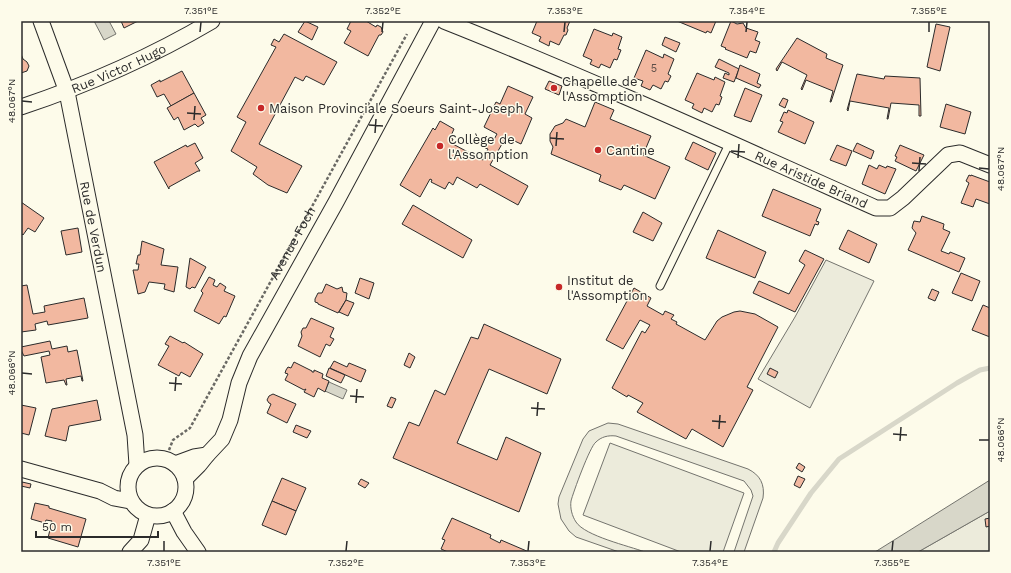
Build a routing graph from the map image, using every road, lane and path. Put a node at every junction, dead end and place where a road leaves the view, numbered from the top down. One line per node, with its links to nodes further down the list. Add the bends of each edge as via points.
1 (41, 21): 6 (street, Rue de Verdun)
2 (212, 21): 6 (street, Rue Victor Hugo, via 125,67)
3 (433, 21): 12 (street, Avenue Foch, via 250,356 222,439)
4 (444, 21): 8 (street, Rue Aristide Briand)
5 (410, 28): 13 (path, Avenue Foch, via 190,428 173,440)
6 (67, 92): 7 (street, Rue Victor Hugo); 11 (street, Rue de Verdun)
7 (21, 107)
8 (730, 142): 9 (street, Rue Aristide Briand, via 876,208 890,208 948,155 960,153); 10 (lane)
9 (990, 165)
10 (660, 286)
11 (135, 435): 13 (street, Rue de Verdun); 14 (street, Rue de Verdun)
12 (207, 454): 13 (street, Avenue Foch); 16 (street, Avenue Foch)
13 (165, 460): 14 (street); 16 (street)
14 (137, 465): 17 (street)
15 (21, 469): 18 (street)
16 (185, 478): 20 (street, via 184,497)
17 (128, 480): 18 (street); 19 (street)
18 (100, 491): 19 (street, via 114,498)
19 (130, 501): 21 (street, via 138,510)
20 (174, 511): 21 (street, via 161,516); 23 (street)
21 (148, 515): 22 (street, via 141,540)
22 (130, 552)
23 (198, 552)

